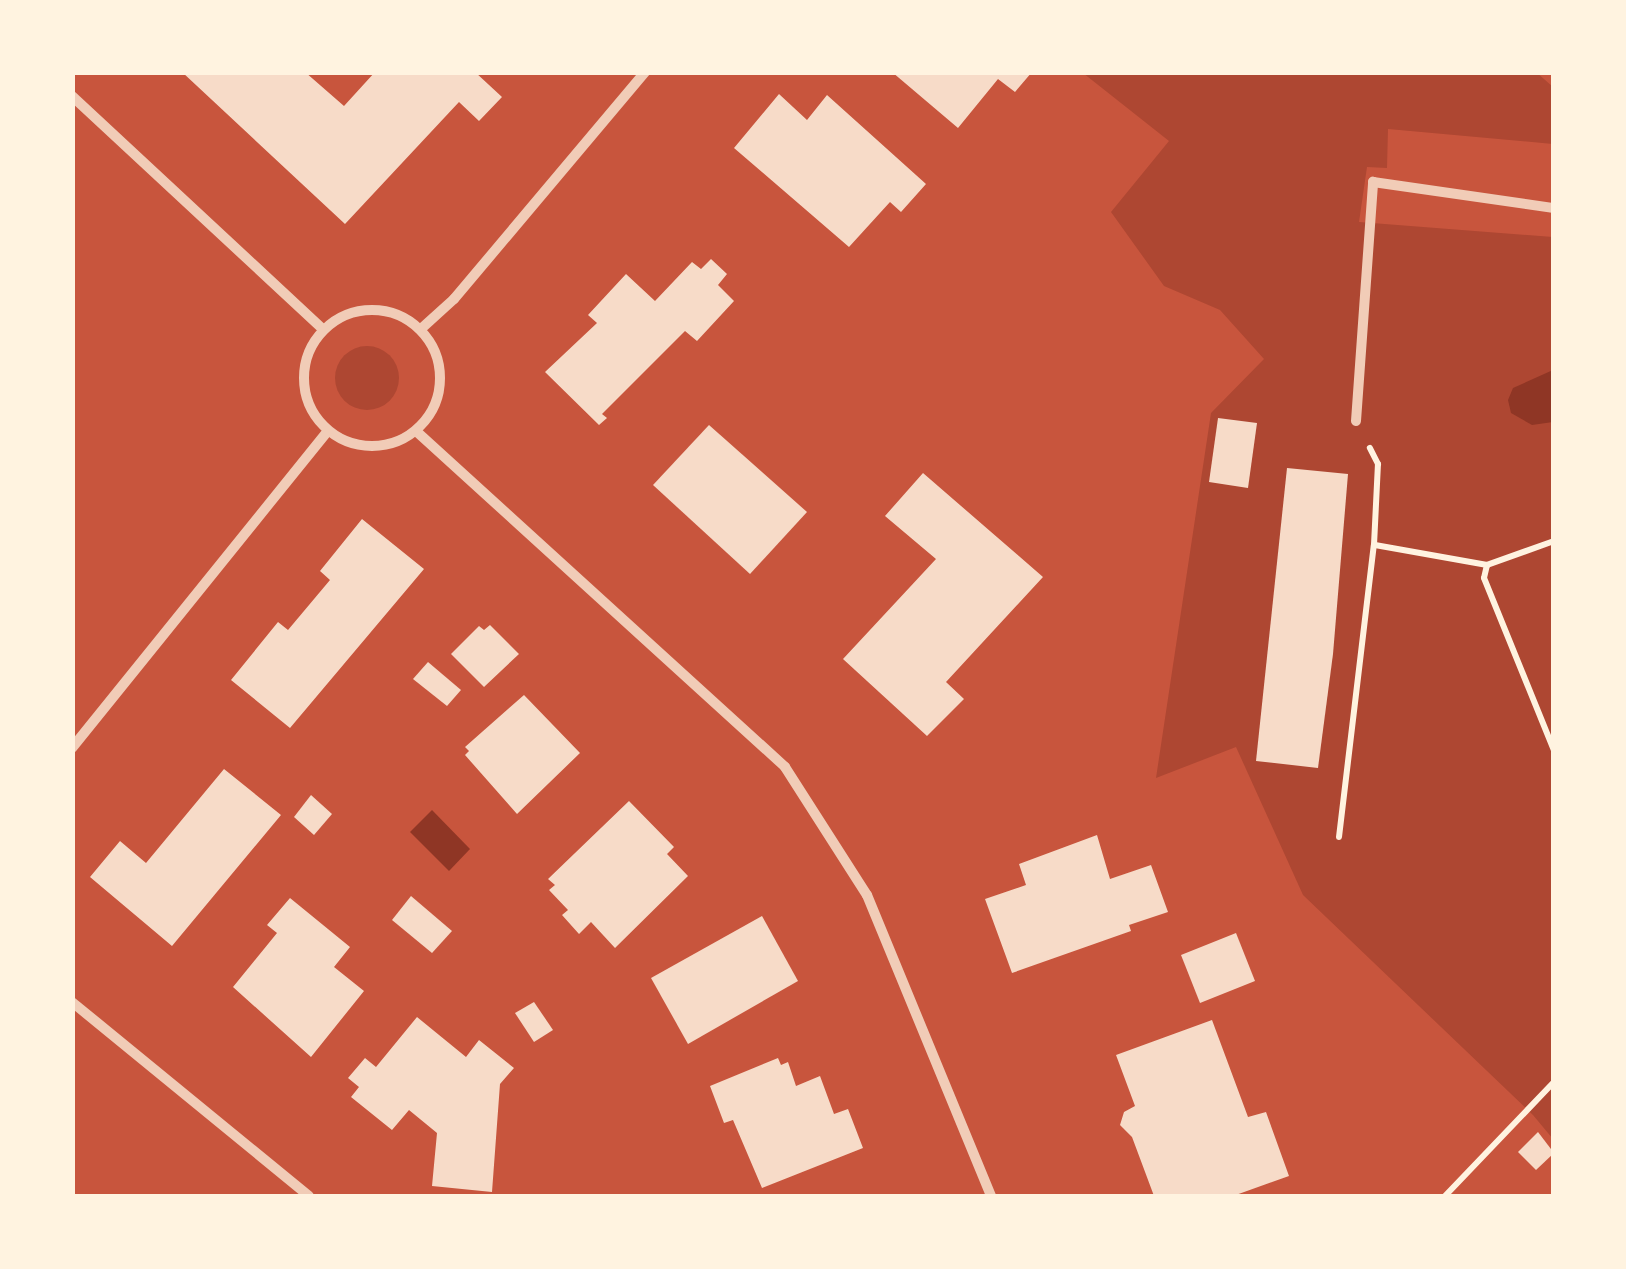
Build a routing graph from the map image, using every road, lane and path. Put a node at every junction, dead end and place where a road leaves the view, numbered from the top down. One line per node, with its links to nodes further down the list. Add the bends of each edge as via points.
1 (645, 72): 4 (street)
2 (72, 96): 5 (street)
3 (1554, 208): 6 (street, via 1373,182)
4 (422, 328): 5 (street, via 384,310 350,312); 8 (street, via 440,361 442,381 437,404)
5 (323, 329): 7 (street, via 304,366 306,399)
6 (1356, 421): 10 (path, via 1378,464)
7 (328, 431): 8 (street, via 349,443 379,447); 12 (street)
8 (416, 431): 18 (street, via 785,767 867,895)
9 (1554, 541): 11 (path)
10 (1374, 545): 11 (path); 14 (path)
11 (1486, 565): 13 (path, via 1484,578)
12 (72, 748)
13 (1554, 750)
14 (1339, 837)
15 (72, 1002): 17 (street)
16 (1554, 1082): 19 (path)
17 (310, 1196)
18 (991, 1196)
19 (1445, 1196)

